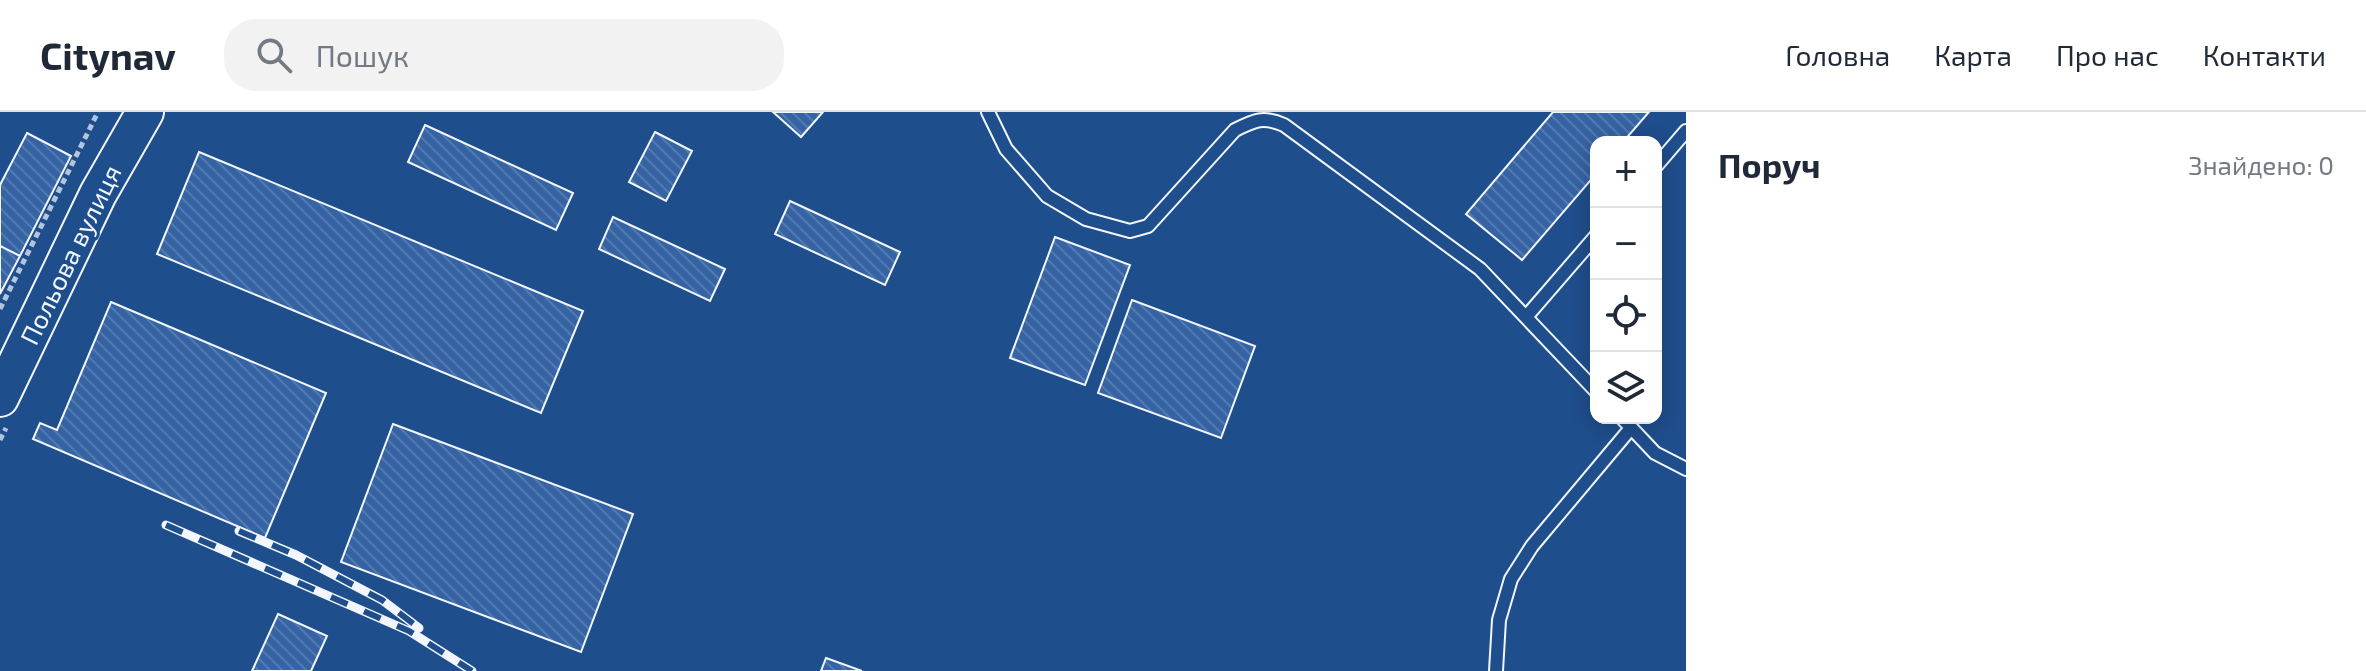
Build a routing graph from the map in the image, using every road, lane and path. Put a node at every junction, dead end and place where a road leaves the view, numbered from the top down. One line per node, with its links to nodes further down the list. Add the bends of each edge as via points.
1 (98, 112): 7 (path)
2 (145, 112): 10 (main road, Польова вулиця, via 98,194)
3 (988, 112): 8 (lane, via 1006,149 1047,196 1086,219 1130,231 1148,226 1235,130 1269,118 1480,269)
4 (1686, 131): 5 (lane)
5 (1662, 159)
6 (1590, 243): 8 (lane)
7 (0, 309)
8 (1526, 317): 9 (lane)
9 (1590, 385)
10 (0, 398)
11 (1626, 424): 14 (lane, via 1511,579 1499,620)
12 (1628, 424): 13 (lane, via 1655,453)
13 (1686, 469)
14 (1496, 671)

